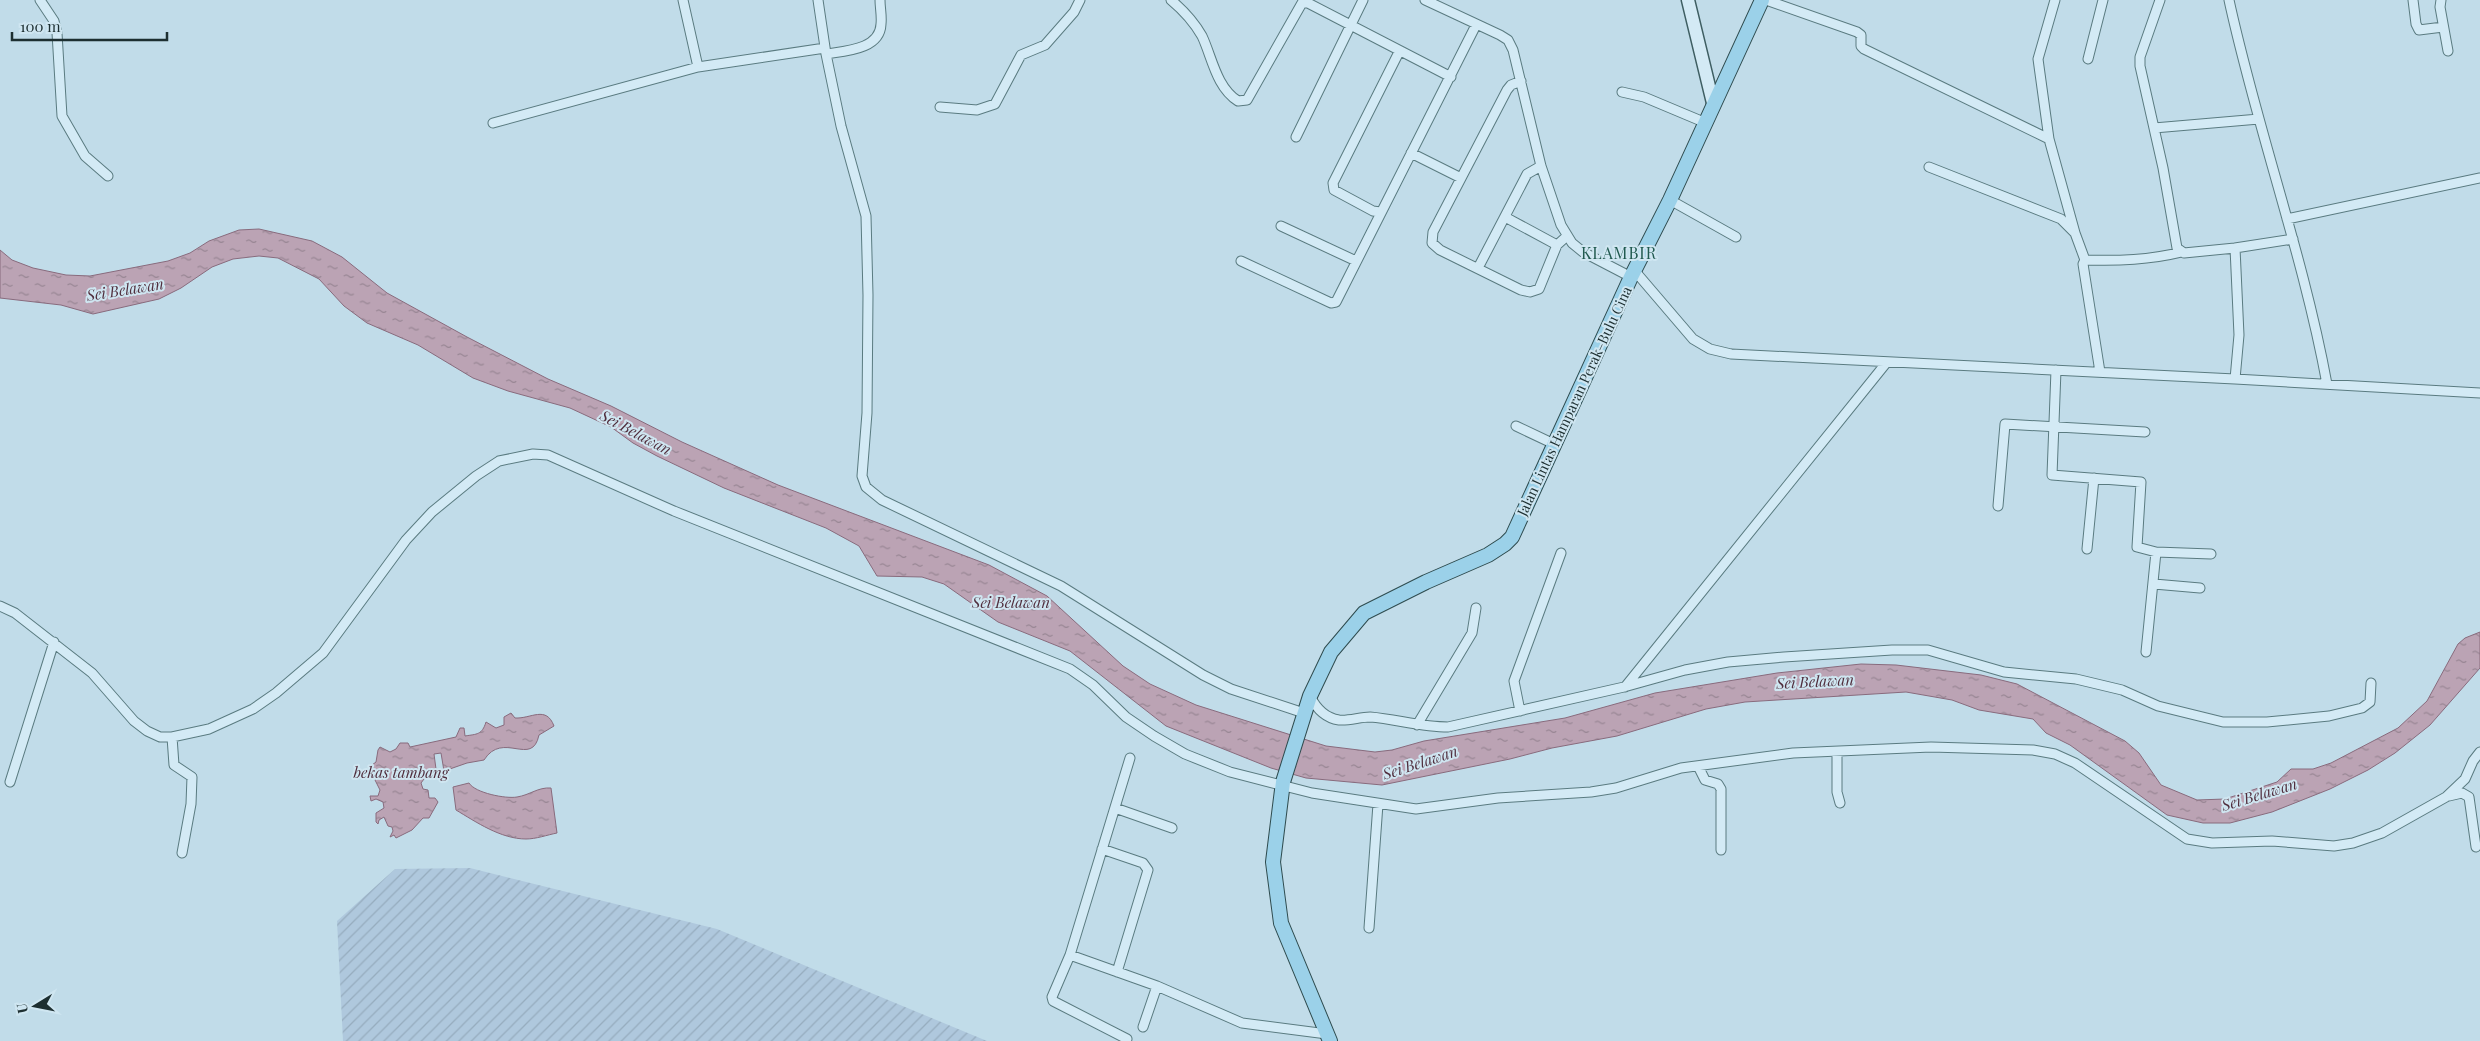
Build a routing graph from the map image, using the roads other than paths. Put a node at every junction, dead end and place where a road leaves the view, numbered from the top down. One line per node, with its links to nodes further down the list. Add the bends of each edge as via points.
1 (40, 0): 39 (street, via 54,21 57,33 62,116 86,156)
2 (683, 0): 24 (street)
3 (818, 0): 20 (street)
4 (880, 0): 20 (street, via 882,26 871,42 858,49)
5 (1080, 0): 29 (street, via 1045,46 1021,55 995,104 977,110)
6 (1171, 0): 17 (street, via 1200,33 1224,87 1233,98 1242,102 1247,100 1302,3)
7 (1363, 0): 17 (street)
8 (1425, 0): 18 (street)
9 (1688, 0): 28 (street)
10 (1764, 0): 28 (main road, Jalan Lintas Hamparan Perak–Bulu Cina); 35 (street, via 1860,33 1864,49)
11 (2055, 0): 35 (street, via 2038,59)
12 (2104, 0): 23 (street)
13 (2160, 0): 33 (street, via 2140,62)
14 (2229, 0): 30 (street)
15 (2413, 0): 19 (street, via 2419,30)
16 (2441, 0): 19 (street)
17 (1350, 25): 22 (street); 34 (street)
18 (1476, 25): 25 (street); 26 (street, via 1508,40)
19 (2444, 27): 21 (street)
20 (825, 51): 24 (street); 85 (street, via 844,139 866,216 867,413 862,476 866,488 882,500 1061,586 1203,675)
21 (2448, 51)
22 (1399, 52): 25 (street); 43 (street, via 1333,183 1334,190)
23 (2088, 59)
24 (698, 66): 31 (street)
25 (1451, 78): 36 (street)
26 (1521, 81): 37 (street); 40 (street, via 1507,90)
27 (1622, 92): 32 (street, via 1644,97)
28 (1713, 103): 32 (main road, Jalan Lintas Hamparan Perak–Bulu Cina)
29 (940, 107)
30 (2259, 119): 33 (street); 45 (street)
31 (493, 123)
32 (1706, 123): 42 (main road, Jalan Lintas Hamparan Perak–Bulu Cina)
33 (2154, 128): 53 (street, via 2177,248)
34 (1296, 137)
35 (2049, 139): 47 (street)
36 (1411, 153): 40 (street); 43 (street)
37 (1541, 166): 44 (street, via 1527,174); 48 (street)
38 (1930, 167): 47 (street, via 2061,219)
39 (108, 176)
40 (1461, 178): 57 (street, via 1433,232 1432,243)
41 (2480, 178): 45 (street)
42 (1670, 200): 49 (street); 58 (main road, Jalan Lintas Hamparan Perak–Bulu Cina)
43 (1380, 212): 56 (street)
44 (1505, 217): 51 (street); 57 (street)
45 (2287, 219): 50 (street)
46 (1281, 226): 56 (street)
47 (2075, 233): 54 (street)
48 (1567, 236): 51 (street); 58 (street, via 1584,252)
49 (1736, 237)
50 (2293, 239): 52 (street); 63 (street, via 2316,323)
51 (1557, 245): 57 (street, via 1538,289 1534,291 1521,290)
52 (2235, 248): 53 (street); 62 (street, via 2239,335)
53 (2182, 252): 54 (street, via 2126,262)
54 (2085, 260): 61 (street, via 2083,264)
55 (1241, 261): 56 (street, via 1334,303)
56 (1356, 261)
57 (1478, 268)
58 (1633, 274): 59 (street, via 1686,333 1710,349 1731,354); 68 (main road, Jalan Lintas Hamparan Perak–Bulu Cina)
59 (1887, 362): 60 (street); 82 (street)
60 (2056, 370): 61 (street); 65 (street)
61 (2100, 372): 62 (street)
62 (2235, 379): 63 (street)
63 (2327, 384): 64 (street)
64 (2480, 393)
65 (2054, 425): 67 (street); 69 (street, via 2052,475); 70 (street, via 2004,424)
66 (1516, 426): 68 (street)
67 (2146, 432)
68 (1554, 444): 83 (main road, Jalan Lintas Hamparan Perak–Bulu Cina, via 1506,544 1488,556 1364,613 1331,652)
69 (2094, 478): 71 (street); 72 (street, via 2141,482 2137,547)
70 (1998, 506)
71 (2087, 549)
72 (2156, 552): 74 (street); 75 (street)
73 (1561, 553): 84 (street, via 1514,681)
74 (2211, 554)
75 (2154, 584): 76 (street); 80 (street)
76 (2200, 588)
77 (0, 606): 79 (street)
78 (1476, 608): 86 (street, via 1472,633)
79 (54, 642): 87 (street, via 92,673 147,731); 92 (street)
80 (2146, 652)
81 (2371, 683): 82 (street, via 2370,702 2362,708 2329,716 2243,723 2223,722 2158,706 2101,684 2066,677 2004,672 1928,650 1815,654 1728,662)
82 (1624, 687): 84 (street)
83 (1310, 696): 85 (main road, Jalan Lintas Hamparan Perak–Bulu Cina); 86 (street, via 1321,712 1340,720 1372,717)
84 (1520, 711): 86 (street, via 1455,726)
85 (1303, 716): 93 (main road, Jalan Lintas Hamparan Perak–Bulu Cina)
86 (1417, 725)
87 (172, 737): 93 (street, via 209,729 253,709 276,693 327,648 396,552 432,512 491,464 539,454 1070,669 1093,684 1134,723 1185,754 1230,772); 102 (street, via 174,765 192,777 191,804)
88 (1837, 752): 91 (street, via 1793,753); 94 (street, via 1931,747 2050,752 2075,763 2181,836 2212,843 2272,841 2334,846 2353,843 2382,833); 95 (street)
89 (2480, 752): 94 (street, via 2465,779)
90 (1130, 758): 97 (street)
91 (1698, 766): 96 (street, via 1663,772 1616,788 1570,795 1498,798 1416,810); 101 (street, via 1706,780 1718,784 1721,789)
92 (10, 782)
93 (1283, 784): 96 (street); 108 (main road, via 1274,862 1279,909)
94 (2446, 797): 99 (street, via 2462,793 2468,796)
95 (1840, 803)
96 (1378, 804): 103 (street)
97 (1115, 808): 98 (street); 100 (street)
98 (1172, 828)
99 (2476, 847)
100 (1102, 849): 104 (street); 105 (street, via 1143,863 1148,870)
101 (1721, 850)
102 (182, 853)
103 (1369, 928)
104 (1070, 955): 105 (street); 109 (street, via 1052,997 1053,1002)
105 (1117, 972): 106 (street)
106 (1157, 986): 107 (street); 108 (street, via 1242,1023)
107 (1143, 1027)
108 (1328, 1037)
109 (1127, 1039)

